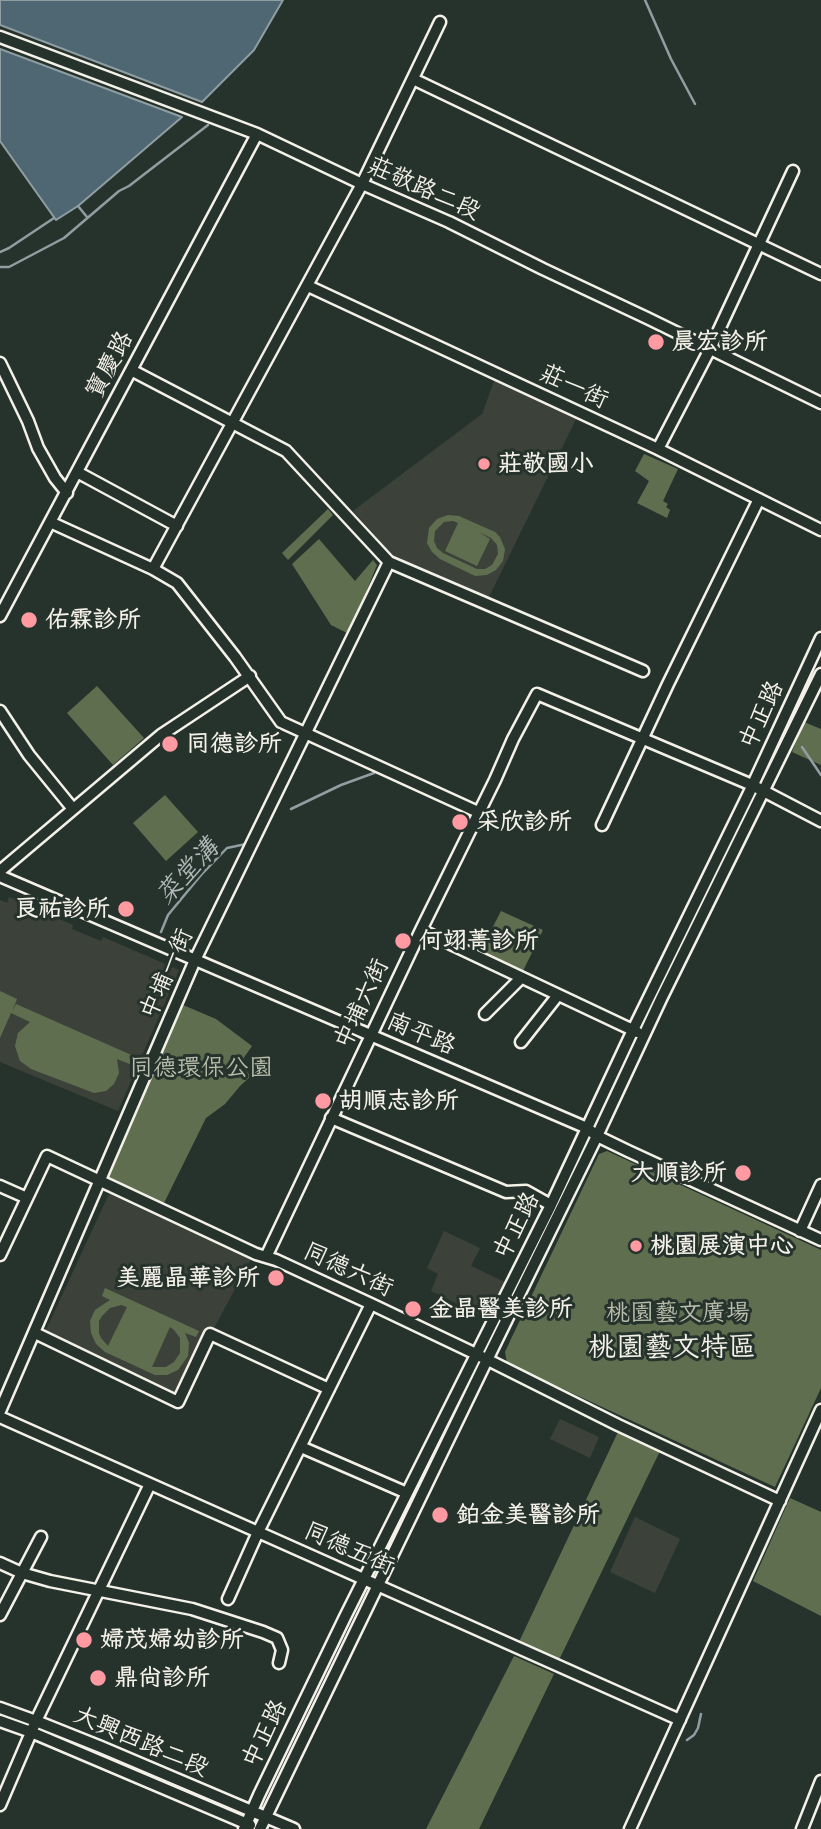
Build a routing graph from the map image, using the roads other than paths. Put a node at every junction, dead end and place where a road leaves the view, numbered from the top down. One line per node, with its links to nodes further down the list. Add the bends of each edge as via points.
1 (440, 22): 3 (street)
2 (0, 37): 4 (street, 莊敬路二段)
3 (413, 79): 6 (street); 7 (street)
4 (257, 134): 6 (street, 莊敬路二段); 12 (street, 寶慶路)
5 (793, 171): 7 (street)
6 (362, 184): 9 (street); 10 (street, 莊敬路二段)
7 (759, 244): 8 (street); 10 (street)
8 (821, 274)
9 (308, 286): 14 (street); 15 (street, 莊一街)
10 (710, 349): 13 (street, 莊敬路二段); 15 (street)
11 (0, 363): 17 (street, via 38,448)
12 (131, 370): 14 (street); 16 (street, 寶慶路)
13 (821, 403)
14 (232, 423): 20 (street); 22 (street, via 286,451)
15 (658, 449): 18 (street, 莊一街)
16 (77, 472): 17 (street, 寶慶路); 20 (street)
17 (66, 493): 19 (street, 寶慶路)
18 (759, 499): 21 (street, 莊一街); 31 (street)
19 (50, 522): 23 (street); 24 (street, 寶慶路)
20 (177, 526): 23 (street)
21 (821, 530)
22 (389, 562): 26 (street); 30 (street, 中埔一街)
23 (153, 569): 28 (street, via 177,583)
24 (0, 615)
25 (821, 638): 32 (street, 中正路)
26 (643, 671)
27 (821, 674): 33 (street, 中正路)
28 (250, 676): 30 (street, via 281,722); 34 (street, via 161,735)
29 (0, 711): 34 (street)
30 (305, 734): 35 (street); 40 (street, 中埔一街)
31 (642, 740): 32 (street); 35 (street, 中埔六街, via 537,694); 37 (street)
32 (752, 785): 33 (street); 44 (street, 中正路)
33 (763, 792): 36 (street); 46 (street, 中正路)
34 (73, 809): 38 (street)
35 (478, 812): 39 (street, 中埔六街)
36 (821, 821)
37 (602, 825)
38 (0, 874): 40 (street, 南平路)
39 (421, 930): 41 (street); 45 (street, 中埔六街)
40 (195, 960): 45 (street, 南平路); 51 (street, 中埔一街)
41 (521, 978): 42 (street); 43 (street)
42 (558, 995): 44 (street); 47 (street)
43 (485, 1014)
44 (633, 1030): 46 (street); 49 (street, 中正路)
45 (370, 1035): 48 (street, 中埔六街); 49 (street, 南平路)
46 (644, 1035): 50 (street, 中正路)
47 (521, 1042)
48 (331, 1118): 55 (street, via 506,1192 526,1191); 59 (street, 中埔六街)
49 (587, 1128): 50 (street, 南平路); 55 (street, 中正路)
50 (597, 1136): 56 (street, 南平路); 63 (street, 中正路)
51 (100, 1181): 54 (street, 同德六街, via 47,1156); 59 (street, 同德六街); 61 (street, 中埔一街)
52 (821, 1185): 56 (street)
53 (0, 1186): 54 (street)
54 (27, 1198): 58 (street)
55 (551, 1205): 62 (street, 中正路)
56 (800, 1231): 57 (street, 南平路)
57 (821, 1240)
58 (0, 1255)
59 (266, 1257): 60 (street, 同德六街)
60 (371, 1304): 62 (street, 同德六街); 64 (street)
61 (35, 1333): 64 (street, via 178,1402 210,1334); 66 (street, 中埔一街)
62 (476, 1353): 63 (street, 同德六街); 70 (street, 中正路)
63 (486, 1360): 71 (street, 同德六街); 77 (street, 中正路)
64 (329, 1389): 68 (street)
65 (821, 1410): 71 (street)
66 (0, 1412)
67 (0, 1418): 69 (street, 同德五街)
68 (301, 1447): 70 (street); 72 (street)
69 (150, 1484): 72 (street, 同德五街); 78 (street)
70 (407, 1493): 76 (street, 中正路)
71 (780, 1501): 83 (street)
72 (258, 1532): 76 (street, 同德五街); 79 (street)
73 (41, 1536): 75 (street)
74 (0, 1563): 75 (street)
75 (22, 1573): 78 (street); 80 (street)
76 (364, 1579): 77 (street, 同德五街); 89 (street, 中正路)
77 (378, 1585): 83 (street, 同德五街); 90 (street, 中正路)
78 (98, 1590): 81 (street, via 192,1609 263,1632 277,1638 282,1650); 85 (street)
79 (228, 1599)
80 (0, 1615)
81 (279, 1663)
82 (0, 1708): 85 (street, 大興西路二段)
83 (680, 1720): 94 (street)
84 (0, 1721): 86 (street, 大興西路二段)
85 (36, 1721): 86 (street); 89 (street, 大興西路二段)
86 (31, 1732): 88 (street); 91 (street, 大興西路二段)
87 (821, 1781): 95 (street)
88 (0, 1805)
89 (252, 1811): 90 (street, 大興西路二段); 91 (street, 中正路)
90 (266, 1817): 92 (street, 中正路); 93 (street, 大興西路二段)
91 (245, 1826): 92 (street, 大興西路二段)
92 (260, 1829)
93 (294, 1829)
94 (630, 1829)
95 (802, 1829)

